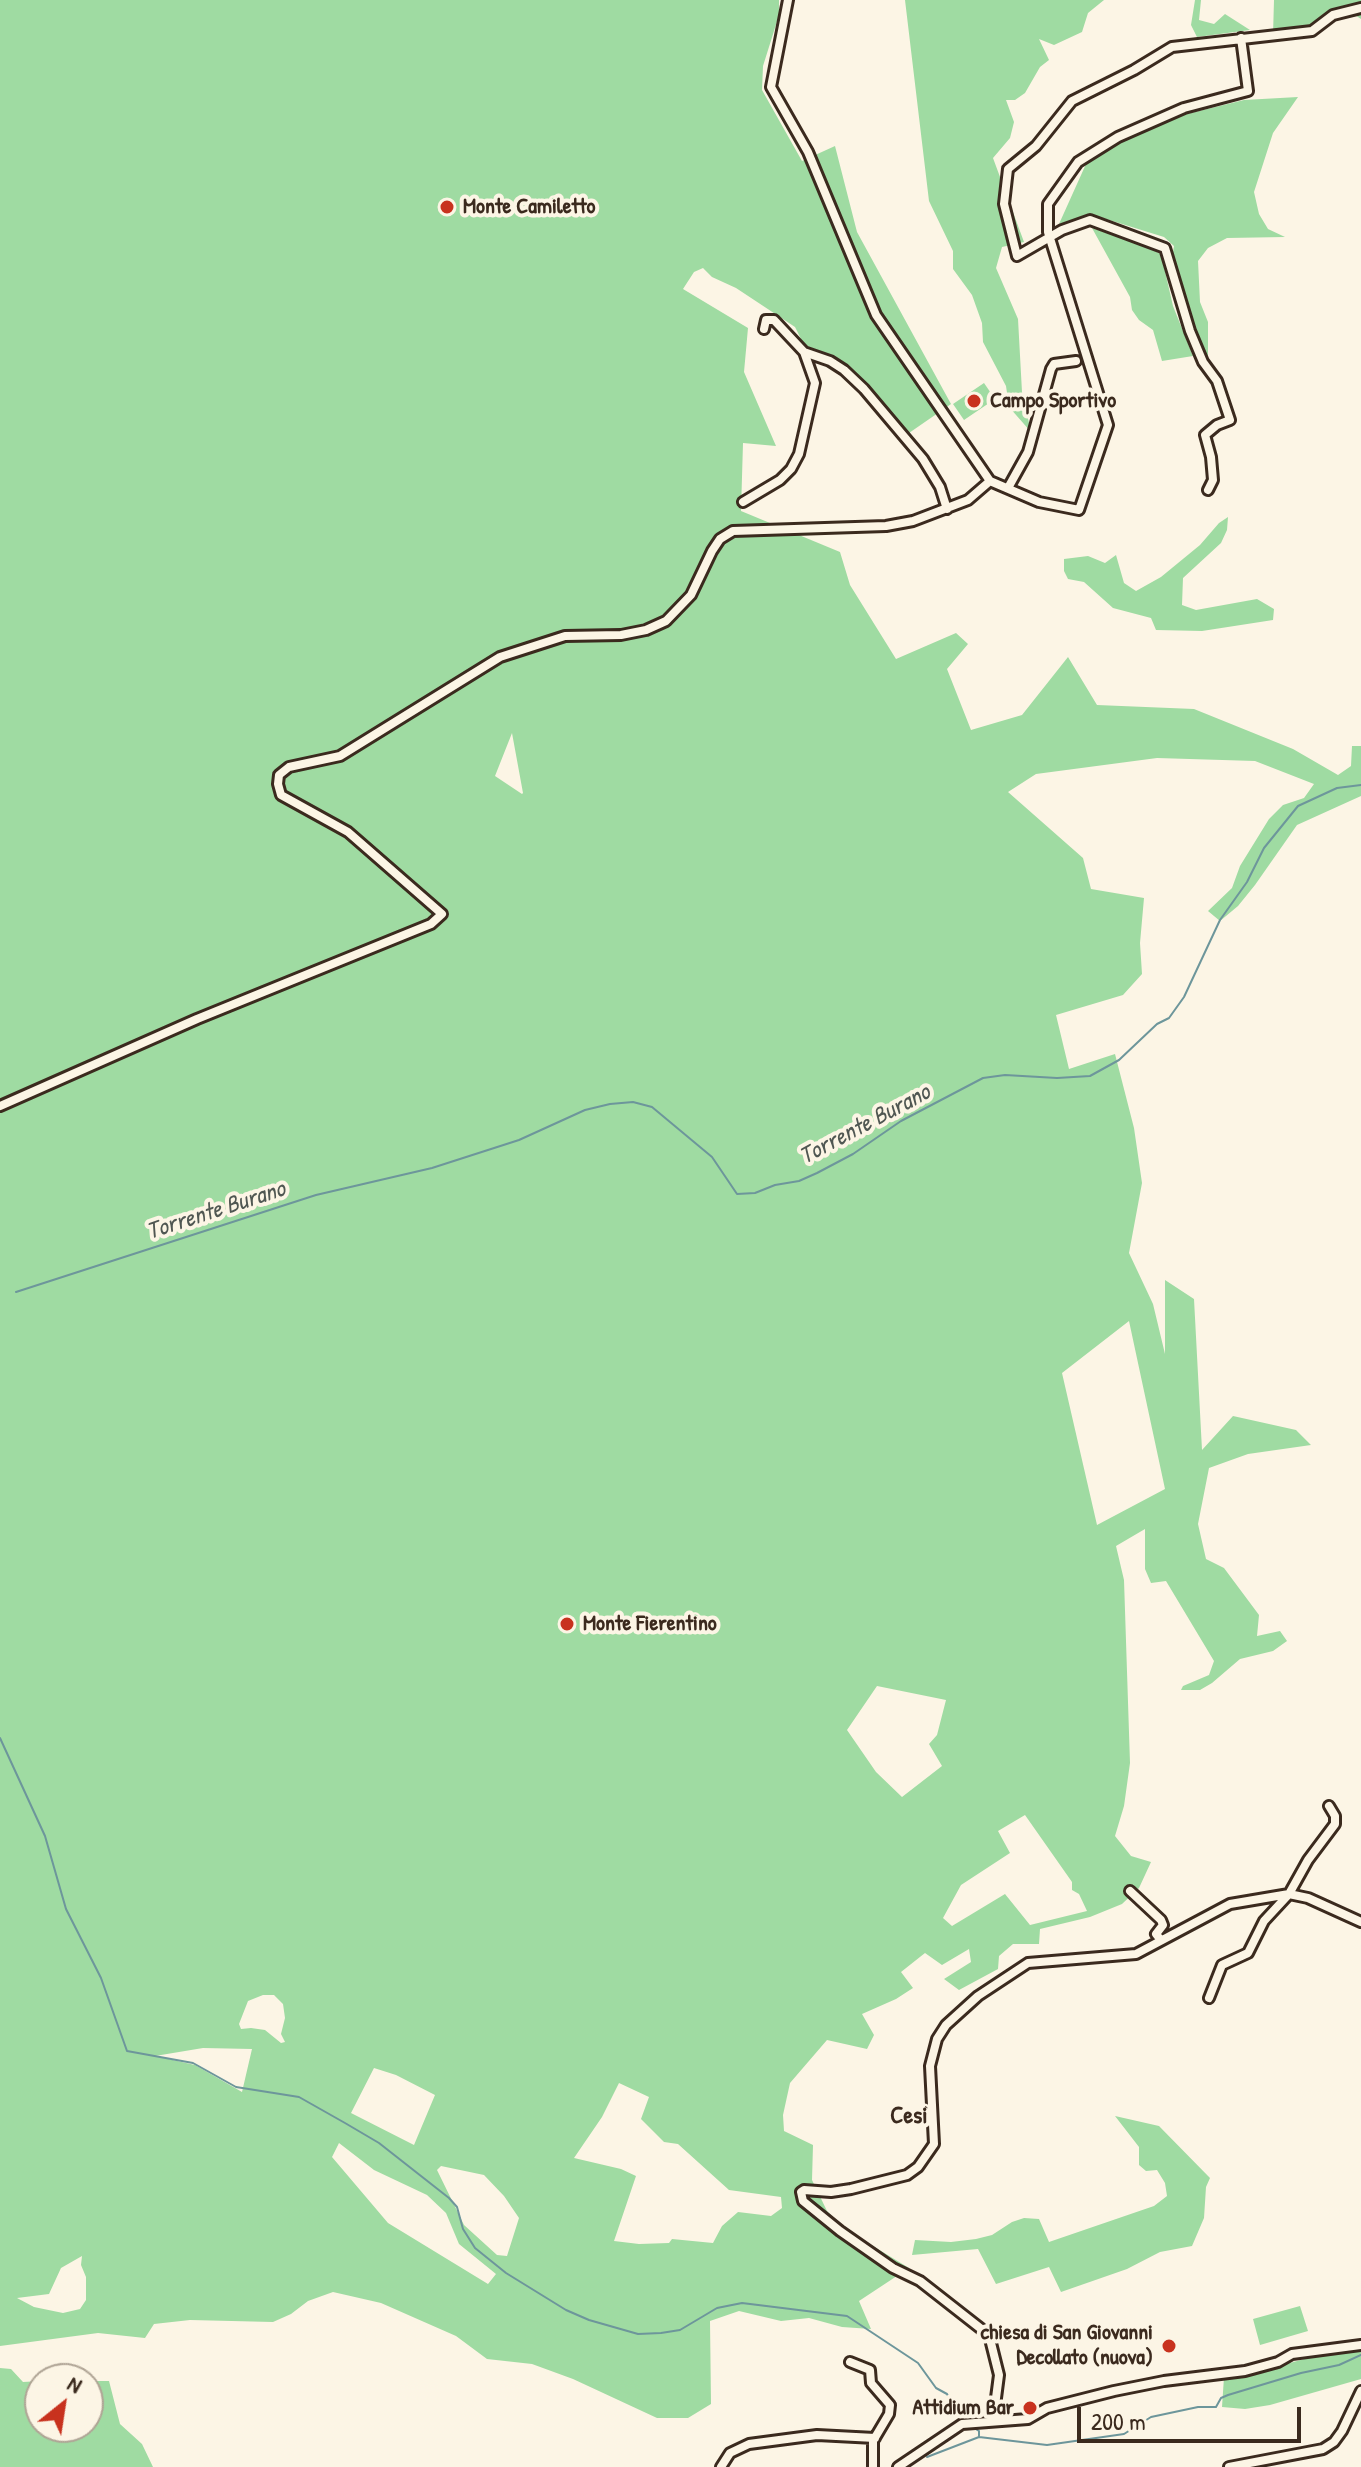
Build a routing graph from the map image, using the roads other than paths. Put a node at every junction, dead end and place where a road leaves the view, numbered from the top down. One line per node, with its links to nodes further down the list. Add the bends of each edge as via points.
1 (788, 0): 8 (street, via 771,87 808,152 876,315)
2 (1361, 8): 3 (street, via 1333,15 1312,31)
3 (1241, 38): 4 (street, via 1248,91 1184,108 1118,137 1078,162 1048,204); 4 (street, via 1172,47 1072,101 1036,146 1008,169 1004,204 1017,256)
4 (1049, 238): 9 (street, via 1108,425 1079,510 1039,502); 10 (street, via 1090,220 1165,248 1190,331 1217,381 1230,420 1205,435 1213,480)
5 (764, 329): 6 (street, via 766,320 774,320)
6 (804, 352): 11 (street, via 815,383 799,454 780,480); 12 (street, via 830,361 864,389 923,459)
7 (1076, 361): 9 (street, via 1051,369 1028,452)
8 (990, 481): 9 (street); 12 (street)
9 (1008, 488)
10 (1208, 490)
11 (743, 502)
12 (947, 509): 13 (street, via 886,526 733,531 720,539 691,595 666,621 621,635 565,636 500,657 340,756 289,767 279,775 281,795 348,832 442,914 431,924)
13 (0, 1106)
14 (1329, 1806): 16 (street, via 1335,1824)
15 (1130, 1891): 18 (street, via 1161,1920 1156,1934)
16 (1289, 1894): 17 (street); 18 (street, via 1230,1904); 19 (street, via 1264,1921 1248,1953 1222,1965)
17 (1361, 1922)
18 (1160, 1939): 23 (street, via 1136,1954 1028,1963 978,1996 946,2025 932,2052 934,2144 918,2167 907,2175 851,2189 801,2192 803,2201 840,2231 918,2279 989,2335 999,2375)
19 (1209, 1998)
20 (1361, 2345): 23 (street, via 1292,2354 1257,2368 1114,2391 1047,2408 1028,2419)
21 (850, 2362): 24 (street, via 870,2370 871,2383 890,2405)
22 (1361, 2391): 28 (street, via 1342,2431 1323,2449)
23 (993, 2421): 27 (street, via 962,2424)
24 (875, 2438): 25 (street, via 817,2435 749,2444 730,2453); 26 (street)
25 (721, 2467)
26 (873, 2467)
27 (898, 2467)
28 (1229, 2467)

